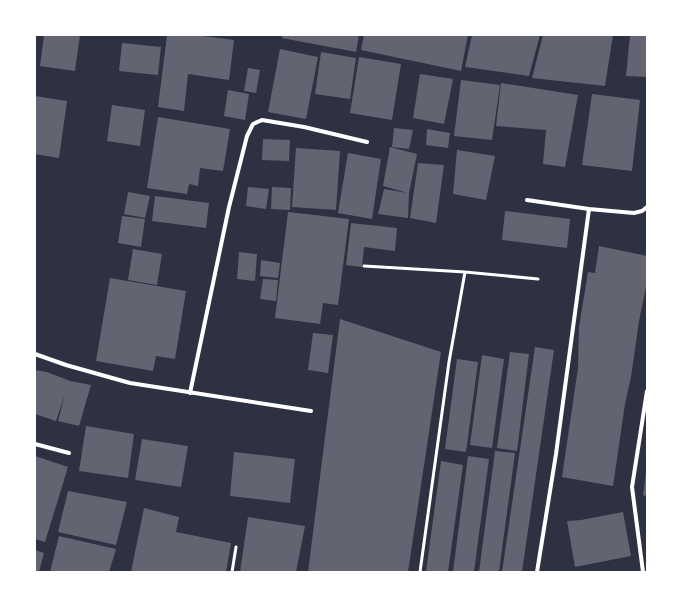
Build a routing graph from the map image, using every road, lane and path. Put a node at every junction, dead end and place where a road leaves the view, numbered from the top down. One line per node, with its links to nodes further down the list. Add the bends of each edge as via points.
1 (367, 142): 10 (street, via 269,121 262,120 253,124 247,136 229,207)
2 (527, 200): 4 (street)
3 (647, 207): 4 (street, via 634,213)
4 (589, 209): 17 (street, via 556,454)
5 (364, 266): 6 (lane)
6 (465, 272): 7 (lane); 16 (lane, via 449,362)
7 (538, 279)
8 (35, 354): 10 (street, via 130,383)
9 (647, 391): 18 (street, via 632,487)
10 (190, 393): 11 (street)
11 (312, 410)
12 (35, 444): 13 (street)
13 (69, 453)
14 (236, 547): 15 (lane)
15 (232, 572)
16 (420, 572)
17 (537, 572)
18 (643, 572)

